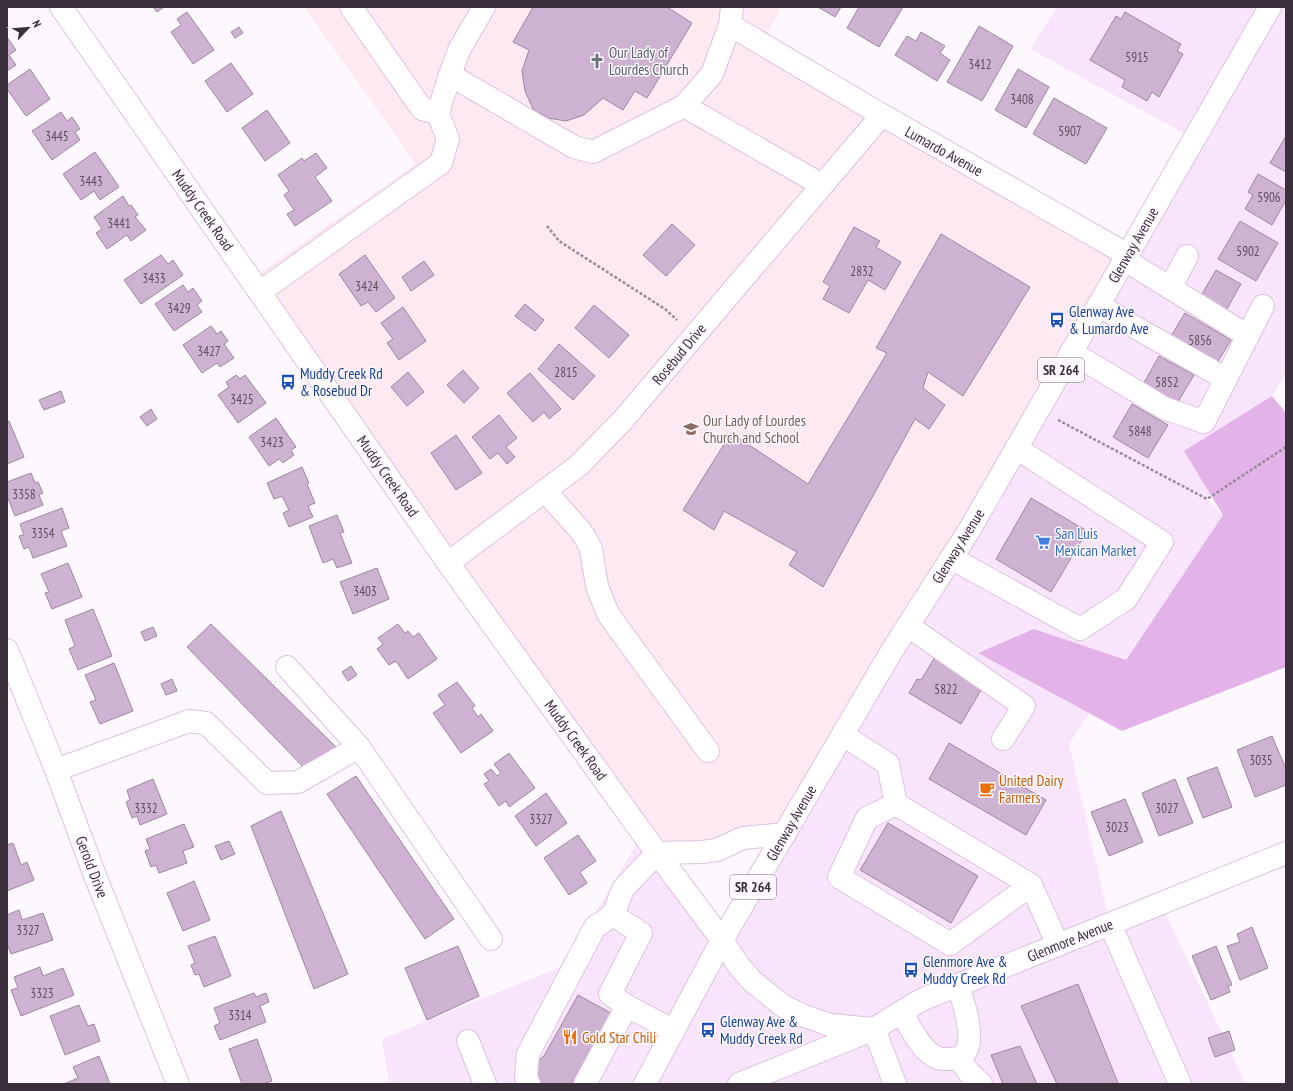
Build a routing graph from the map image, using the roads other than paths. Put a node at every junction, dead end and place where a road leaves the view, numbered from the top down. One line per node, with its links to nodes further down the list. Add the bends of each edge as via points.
1 (61, 7): 14 (street, Muddy Creek Road)
2 (350, 7): 8 (street, via 422,109)
3 (484, 7): 6 (street, via 459,50)
4 (1270, 7): 12 (street, Glenway Avenue / SR 264)
5 (731, 16): 7 (street, via 712,74); 9 (street, Lumardo Avenue, via 762,44)
6 (450, 74): 7 (street, via 574,147 593,152); 8 (street)
7 (684, 106): 10 (street)
8 (438, 113): 14 (street, via 448,139 441,163)
9 (882, 116): 10 (street, Rosebud Drive); 12 (street, Lumardo Avenue)
10 (822, 185): 21 (street, Rosebud Drive, via 622,421 578,466)
11 (1187, 256): 13 (street)
12 (1126, 257): 13 (street, Lumardo Avenue); 15 (street, Glenway Avenue / SR 264)
13 (1170, 288): 17 (street, Lumardo Avenue)
14 (260, 292): 23 (street, Muddy Creek Road)
15 (1099, 305): 18 (street, Glenway Avenue / SR 264); 19 (street)
16 (1263, 306): 17 (street)
17 (1248, 336): 19 (street)
18 (1072, 352): 19 (street, via 1164,408 1204,422); 20 (street, Glenway Avenue / SR 264)
19 (1226, 379)
20 (1016, 448): 22 (street, Glenway Avenue / SR 264); 22 (street, via 1162,542 1126,599 1080,629)
21 (545, 491): 23 (street, Rosebud Drive); 30 (street, via 586,539 591,549 597,586 608,614)
22 (951, 558): 24 (street, Glenway Avenue / SR 264)
23 (448, 562): 34 (street, Muddy Creek Road)
24 (908, 626): 27 (street, Glenway Avenue / SR 264); 28 (street, via 1024,706)
25 (7, 650): 31 (street, Gerold Drive)
26 (287, 667): 29 (street)
27 (843, 735): 32 (street, via 888,764); 33 (street, Glenway Avenue / SR 264)
28 (1003, 739)
29 (359, 747): 31 (street, via 298,782 267,783 206,723 189,721); 39 (street)
30 (708, 751)
31 (56, 770): 50 (street, Gerold Drive)
32 (896, 804): 36 (street); 36 (street, via 867,818 839,877 950,944)
33 (785, 834): 34 (street, via 743,838 717,850); 40 (street, Glenway Avenue / SR 264)
34 (657, 853): 37 (street, via 623,889); 40 (street, Muddy Creek Road)
35 (1286, 853): 38 (street, Glenmore Avenue)
36 (1031, 885): 41 (street)
37 (613, 915): 43 (street, via 641,933 610,994); 52 (street, via 595,927 528,1054 526,1078)
38 (1110, 924): 41 (street, Glenmore Avenue); 57 (street)
39 (491, 939)
40 (722, 940): 45 (street, via 752,981 783,1006 802,1016 830,1025); 46 (street, Glenway Avenue / SR 264)
41 (1058, 945): 42 (street, Glenmore Avenue)
42 (958, 985): 44 (street, Glenmore Avenue, via 921,1000); 48 (street, via 968,1017 969,1035 965,1053)
43 (628, 1006): 46 (street); 53 (street)
44 (901, 1012): 45 (street, Glenmore Avenue); 48 (street, via 931,1055 948,1060)
45 (874, 1029): 49 (street, Glenmore Avenue); 55 (street)
46 (674, 1031): 54 (street, Glenway Avenue / SR 264)
47 (468, 1041): 51 (street)
48 (959, 1058): 56 (street)
49 (743, 1083)
50 (178, 1084)
51 (485, 1084)
52 (529, 1084)
53 (585, 1084)
54 (646, 1084)
55 (895, 1084)
56 (981, 1084)
57 (1180, 1084)

